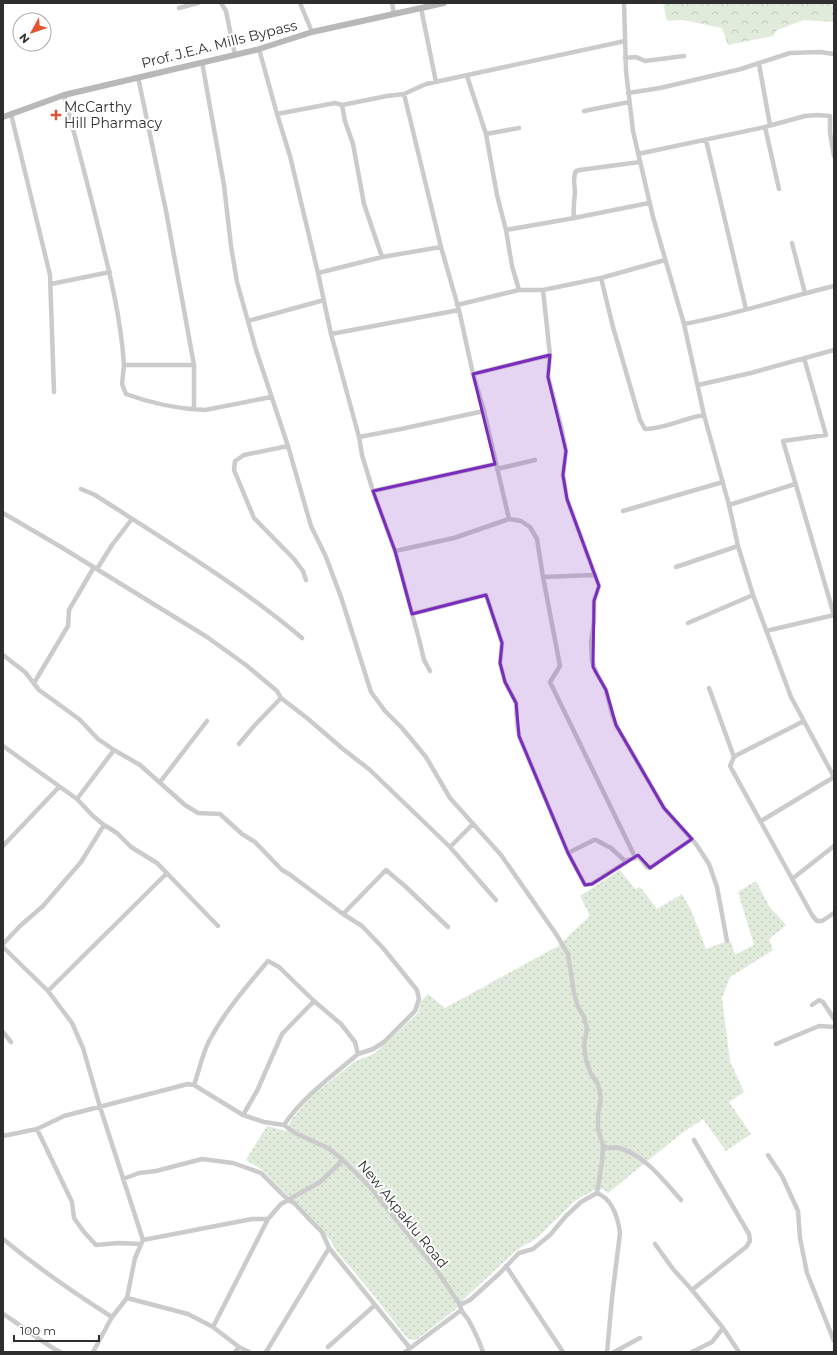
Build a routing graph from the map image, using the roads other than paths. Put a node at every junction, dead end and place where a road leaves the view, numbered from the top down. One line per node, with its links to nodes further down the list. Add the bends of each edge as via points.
1 (198, 3): 7 (street)
2 (221, 3): 13 (street, via 226,11)
3 (300, 3): 10 (street)
4 (392, 3): 9 (street)
5 (444, 3): 8 (street, Prof. J.E.A. Mills Bypass)
6 (624, 3): 11 (street)
7 (179, 8)
8 (421, 8): 9 (street, Prof. J.E.A. Mills Bypass); 21 (street)
9 (394, 14): 10 (street, Prof. J.E.A. Mills Bypass)
10 (312, 32): 12 (street, Prof. J.E.A. Mills Bypass)
11 (625, 41): 16 (street); 19 (street)
12 (259, 49): 13 (street, Prof. J.E.A. Mills Bypass); 29 (street)
13 (235, 54): 17 (street, Prof. J.E.A. Mills Bypass)
14 (834, 54): 18 (street, via 790,54)
15 (684, 56): 16 (street, via 646,61 636,57)
16 (625, 58): 22 (street)
17 (202, 62): 20 (street, Prof. J.E.A. Mills Bypass); 58 (street, via 224,185 231,246)
18 (759, 64): 22 (street, via 660,88); 32 (street)
19 (467, 76): 21 (street); 34 (street)
20 (138, 77): 24 (street, Prof. J.E.A. Mills Bypass); 65 (street)
21 (436, 82): 23 (street)
22 (628, 93): 25 (street)
23 (404, 94): 26 (street); 44 (street)
24 (64, 95): 28 (street, Prof. J.E.A. Mills Bypass); 47 (street)
25 (629, 102): 27 (street); 36 (street)
26 (342, 105): 29 (street, via 335,103); 45 (street, via 353,144 364,204)
27 (584, 111)
28 (11, 114): 31 (street, Prof. J.E.A. Mills Bypass); 50 (street)
29 (277, 114): 48 (street, via 290,156)
30 (832, 116): 32 (street, via 805,116); 37 (street, via 830,133)
31 (3, 117)
32 (767, 126): 35 (street); 39 (street)
33 (519, 128): 34 (street)
34 (486, 134): 42 (street)
35 (706, 140): 36 (street); 57 (street)
36 (638, 154): 38 (street)
37 (834, 156)
38 (640, 162): 40 (street); 41 (street, via 576,171)
39 (779, 189)
40 (650, 203): 41 (street); 46 (street)
41 (574, 218): 42 (street)
42 (506, 230): 52 (street)
43 (792, 243): 54 (street)
44 (441, 247): 45 (street); 56 (street)
45 (382, 257): 48 (street)
46 (665, 260): 49 (street); 59 (street)
47 (110, 272): 50 (street); 64 (street, via 123,344)
48 (318, 272): 55 (street)
49 (601, 278): 53 (street); 72 (street, via 640,420 645,429)
50 (51, 284): 68 (street)
51 (834, 286): 54 (street)
52 (519, 290): 53 (street); 56 (street)
53 (543, 290): 62 (street)
54 (806, 293): 57 (street)
55 (324, 300): 58 (street); 60 (street)
56 (458, 307): 60 (street); 66 (street)
57 (746, 309): 59 (street)
58 (248, 321): 69 (street)
59 (684, 324): 67 (street)
60 (331, 334): 73 (street)
61 (834, 350): 63 (street)
62 (550, 355): 66 (street); 91 (street, via 548,377 566,451 562,475 567,499)
63 (804, 358): 67 (street); 79 (street, via 826,435 783,441)
64 (124, 365): 65 (street); 70 (street, via 122,384 126,394)
65 (194, 365): 70 (street)
66 (473, 374): 71 (street)
67 (698, 385): 72 (street)
68 (54, 392)
69 (271, 397): 70 (street, via 219,408); 74 (street)
70 (194, 410)
71 (484, 411): 73 (street); 76 (street)
72 (704, 415): 78 (street)
73 (359, 437): 81 (street)
74 (288, 446): 93 (street, via 244,455 235,461 234,470 254,518 294,559); 117 (street, via 311,526 341,597 371,692 426,757 450,798)
75 (535, 460): 77 (street)
76 (495, 464): 77 (street); 81 (street)
77 (497, 470): 86 (street)
78 (723, 482): 82 (street); 83 (street)
79 (795, 484): 82 (street); 96 (street)
80 (81, 489): 85 (street)
81 (373, 491): 88 (street)
82 (729, 505): 87 (street)
83 (623, 511)
84 (3, 513): 90 (street)
85 (132, 519): 90 (street); 99 (street, via 254,600)
86 (509, 519): 88 (street, via 454,538); 92 (street, via 530,527 537,539)
87 (738, 546): 89 (street); 94 (street)
88 (395, 551): 95 (street)
89 (676, 567)
90 (95, 568): 102 (street, via 69,610 68,626); 104 (street, via 207,637 246,665)
91 (594, 575): 92 (street); 118 (street, via 599,586 594,601 591,642 593,667 606,690 616,725 664,808)
92 (543, 577): 123 (street, via 560,666 550,682)
93 (306, 580)
94 (753, 595): 97 (street); 98 (street)
95 (412, 614): 101 (street, via 424,660); 122 (street, via 486,595 502,643 500,663 505,682 516,703 519,736)
96 (834, 615): 98 (street)
97 (688, 623)
98 (766, 631): 106 (street, via 791,697)
99 (302, 638)
100 (3, 655): 102 (street, via 25,672)
101 (430, 671)
102 (34, 683): 109 (street)
103 (709, 688): 110 (street)
104 (281, 698): 107 (street); 121 (street, via 370,770)
105 (206, 721): 112 (street)
106 (804, 721): 110 (street); 111 (street)
107 (239, 744)
108 (3, 746): 113 (street)
109 (114, 750): 112 (street, via 140,765); 114 (street)
110 (734, 757): 115 (street, via 730,766)
111 (834, 777): 115 (street)
112 (160, 782): 129 (street, via 185,805 198,813 220,814 254,842 282,870)
113 (59, 787): 114 (street); 119 (street)
114 (77, 799): 116 (street)
115 (761, 821): 126 (street)
116 (104, 825): 125 (street, via 151,858); 133 (street, via 81,862 43,906)
117 (472, 825): 121 (street); 150 (street, via 500,855 568,954 574,993 584,1017 586,1060 598,1084 601,1098 598,1129)
118 (692, 839): 123 (street, via 650,868 639,857); 132 (street, via 714,874)
119 (3, 846)
120 (834, 846): 126 (street)
121 (450, 847): 127 (street)
122 (568, 853): 124 (street, via 596,840 611,848 622,860); 124 (street, via 585,885 592,884)
123 (635, 857): 124 (street)
124 (628, 861)
125 (167, 873): 130 (street); 134 (street)
126 (792, 879): 128 (street, via 817,921 822,921)
127 (496, 900)
128 (834, 913)
129 (343, 914): 131 (street, via 386,870); 142 (street, via 362,926 383,948 417,990 419,999 415,1011 384,1042)
130 (218, 926)
131 (448, 927)
132 (727, 941)
133 (3, 945): 134 (street)
134 (48, 991): 144 (street, via 72,1023 83,1048)
135 (314, 1001): 142 (street, via 342,1024 355,1042); 143 (street, via 279,967 268,961 224,1014 208,1043); 145 (street, via 282,1034 258,1092)
136 (812, 1005): 137 (street, via 819,1000)
137 (834, 1019)
138 (834, 1027): 141 (street, via 819,1026)
139 (3, 1032): 140 (street)
140 (11, 1042)
141 (776, 1044)
142 (358, 1054): 146 (street, via 312,1092)
143 (194, 1085): 144 (street, via 188,1084); 145 (street, New Akpaklu Road)
144 (100, 1107): 147 (street, via 64,1116); 153 (street)
145 (243, 1115): 146 (street, New Akpaklu Road)
146 (284, 1125): 152 (street, New Akpaklu Road, via 328,1148)
147 (37, 1129): 148 (street); 159 (street, via 72,1202 74,1218 96,1245)
148 (3, 1136)
149 (694, 1140): 163 (street, via 749,1234 750,1241 746,1247)
150 (603, 1145): 154 (street); 156 (street, via 607,1148 618,1147 638,1157 662,1178)
151 (768, 1155): 172 (street, via 782,1176 798,1211 807,1273)
152 (342, 1159): 155 (street, via 320,1182); 166 (street, New Akpaklu Road, via 370,1187 436,1269)
153 (123, 1178): 155 (street, via 202,1159 232,1163 261,1173); 159 (street)
154 (598, 1193): 162 (street, via 581,1202 550,1235 533,1249 519,1253); 184 (street, via 605,1196 611,1206 619,1223 620,1233)
155 (288, 1200): 157 (street); 161 (street, via 322,1232)
156 (681, 1200)
157 (268, 1219): 159 (street, via 252,1219); 169 (street)
158 (3, 1239): 168 (street, via 23,1256)
159 (142, 1242): 164 (street, via 135,1258)
160 (655, 1244): 163 (street)
161 (329, 1248): 165 (street); 180 (street)
162 (506, 1266): 166 (street); 183 (street)
163 (692, 1290): 170 (street)
164 (127, 1298): 168 (street); 169 (street, via 188,1314)
165 (375, 1305): 174 (street); 175 (street)
166 (460, 1308): 175 (street); 182 (street, New Akpaklu Road, via 479,1339)
167 (3, 1314): 176 (street)
168 (112, 1317): 177 (street)
169 (214, 1327): 173 (street)
170 (723, 1328): 186 (street, via 712,1342); 187 (street)
171 (640, 1338): 185 (street)
172 (834, 1341)
173 (239, 1347): 178 (street); 179 (street)
174 (328, 1347)
175 (410, 1348): 181 (street)
176 (60, 1352)
177 (93, 1352)
178 (235, 1352)
179 (248, 1352)
180 (266, 1352)
181 (406, 1352)
182 (483, 1352)
183 (563, 1352)
184 (607, 1352)
185 (614, 1352)
186 (692, 1352)
187 (739, 1352)

